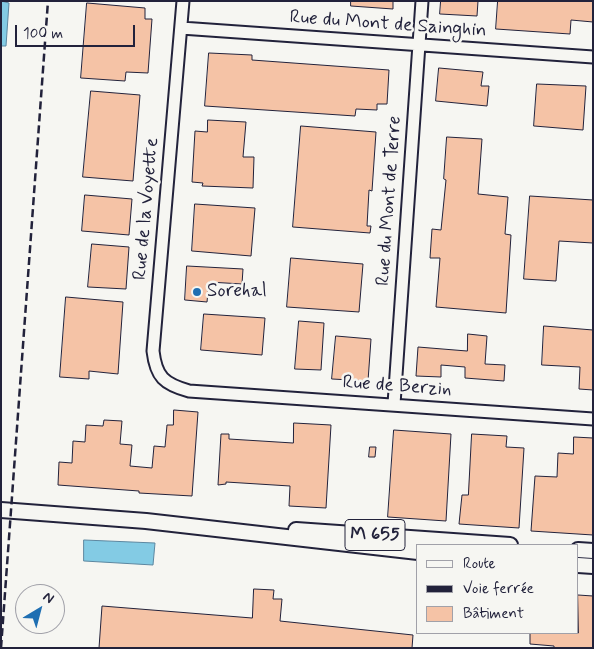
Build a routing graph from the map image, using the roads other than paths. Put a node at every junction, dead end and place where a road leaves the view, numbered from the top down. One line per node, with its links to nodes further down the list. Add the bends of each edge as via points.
1 (183, 1): 3 (street, Rue de la Voyette)
2 (422, 1): 4 (street, Rue du Mont de Terre)
3 (181, 28): 4 (street, Rue du Mont de Sainghin); 6 (street, Rue de la Voyette, via 153,351 159,375 178,388)
4 (419, 45): 5 (street, Rue du Mont de Sainghin); 7 (street, Rue du Mont de Terre)
5 (593, 57)
6 (199, 392): 7 (street, Rue de Berzin)
7 (394, 404): 8 (street, Rue de Berzin)
8 (593, 419)
9 (1, 510): 10 (main road, M 655)
10 (146, 522): 11 (main road, M 655); 14 (main road, M 655)
11 (496, 544)
12 (579, 550): 13 (main road)
13 (593, 551)
14 (416, 552)
15 (579, 565): 16 (main road)
16 (593, 566)
17 (579, 571): 18 (street)
18 (593, 572)

